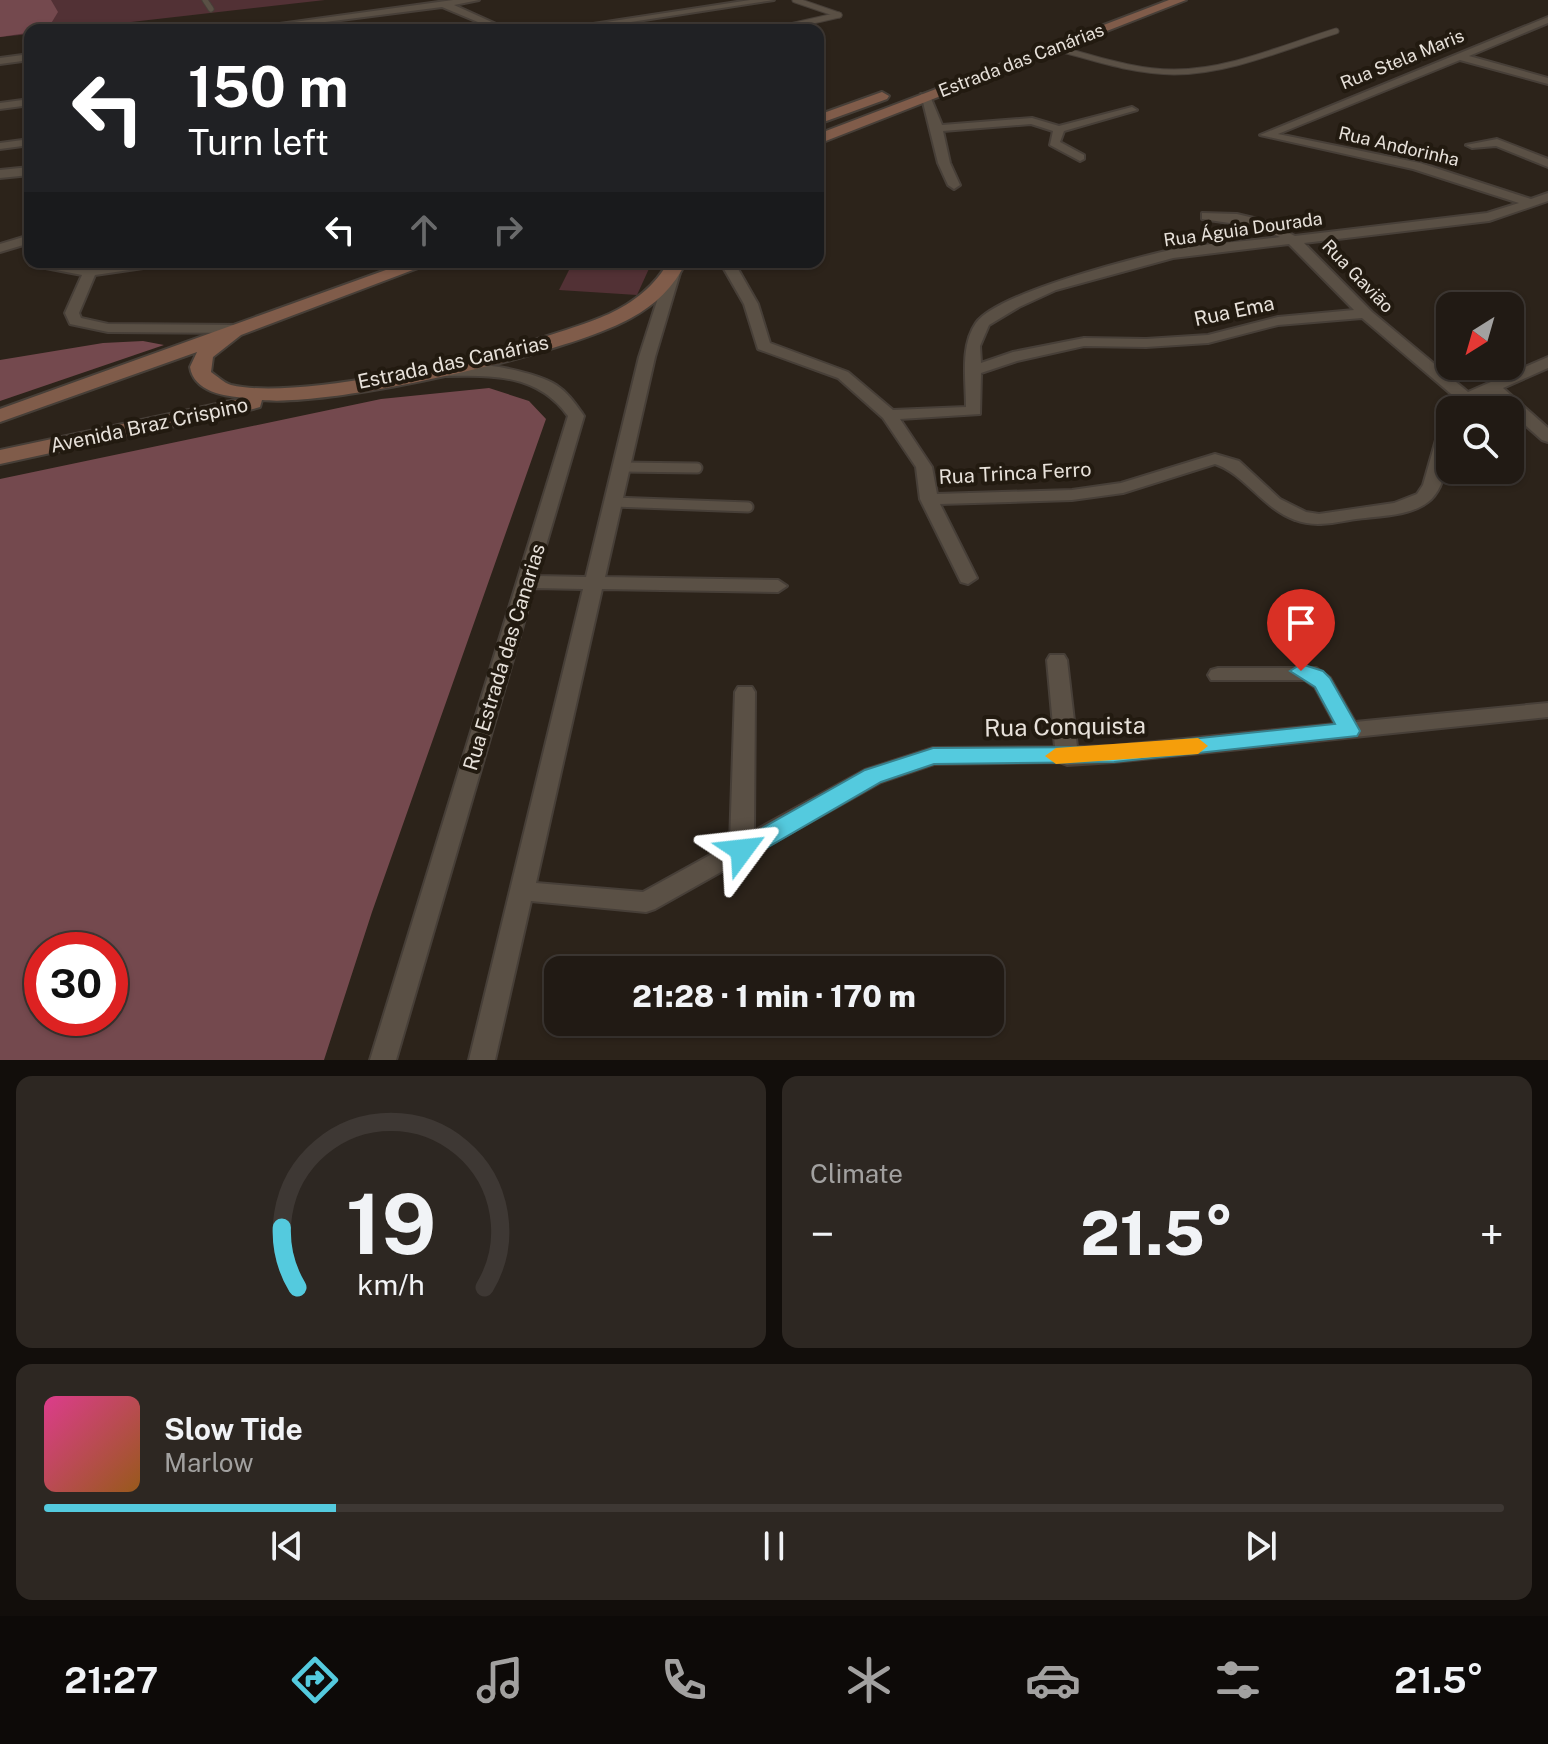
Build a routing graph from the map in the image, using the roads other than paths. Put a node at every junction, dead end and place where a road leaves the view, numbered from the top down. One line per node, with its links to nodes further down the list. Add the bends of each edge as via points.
1 (205, 0): 10 (lane)
2 (474, 0): 8 (street)
3 (699, 0): 9 (street)
4 (769, 0): 9 (street)
5 (795, 0): 16 (lane, via 840,17)
6 (1139, 0): 11 (main road, Estrada das Canárias)
7 (1180, 0): 19 (main road, Estrada das Canárias)
8 (438, 2): 13 (street); 14 (street)
9 (726, 6): 15 (street)
10 (211, 9)
11 (1095, 16)
12 (1548, 20): 20 (street, Rua Stela Maris)
13 (283, 24)
14 (490, 24)
15 (601, 24)
16 (802, 24)
17 (1336, 31): 19 (lane, via 1181,72 1145,68)
18 (1037, 37): 19 (main road, Estrada das Canárias)
19 (1055, 41): 25 (main road, Estrada das Canárias)
20 (1458, 56): 23 (street); 32 (street, Rua Stela Maris)
21 (24, 58): 22 (street)
22 (0, 61)
23 (1548, 81)
24 (893, 92): 29 (main road)
25 (925, 96): 30 (street); 33 (main road, Estrada das Canárias)
26 (24, 103): 27 (street)
27 (0, 106)
28 (1132, 110): 31 (street)
29 (824, 118)
30 (940, 128): 31 (street, via 1032,121); 41 (street, via 943,169)
31 (1059, 129): 37 (street, via 1054,143)
32 (1270, 131): 43 (street, Rua Andorinha, via 1266,135 1273,140 1427,169)
33 (824, 137)
34 (24, 143): 36 (street)
35 (1472, 145): 38 (street, via 1497,142)
36 (0, 146)
37 (1080, 157)
38 (1548, 163)
39 (24, 172): 40 (street)
40 (0, 174)
41 (954, 185)
42 (1548, 197): 43 (street, Rua Águia Dourada)
43 (1529, 202): 45 (street, Rua Águia Dourada, via 1489,217)
44 (1206, 216): 45 (street, Rua Gavião, via 1253,220)
45 (1296, 239): 54 (street, Rua Gavião); 57 (street, Rua Águia Dourada, via 1172,254 1051,287 983,323 973,346)
46 (24, 241): 47 (street)
47 (0, 248)
48 (0, 256): 49 (street)
49 (24, 260)
50 (94, 268): 55 (street, via 72,313 75,321 108,328)
51 (409, 268): 55 (main road)
52 (675, 268): 58 (main road, Estrada das Canárias, via 638,304 589,329); 67 (street, via 647,357)
53 (730, 268): 63 (street, via 751,304 763,346 843,375)
54 (1365, 313): 57 (street, Rua Ema, via 1278,321 1208,339 1052,347); 61 (street, Rua Gavião)
55 (237, 332): 60 (main road, via 206,352 200,373 206,382 234,394); 64 (main road)
56 (1548, 362): 59 (street)
57 (974, 370): 63 (street, Rua Águia Dourada, via 974,411)
58 (423, 372): 60 (main road, Estrada das Canárias); 74 (street, Rua Estrada das Canarias, via 492,370 522,376 564,395 576,416)
59 (1493, 388): 62 (street); 65 (street)
60 (298, 393): 66 (main road, Avenida Braz Crispino)
61 (1452, 396)
62 (1476, 396)
63 (889, 415): 70 (street, via 924,467)
64 (0, 416)
65 (1548, 437)
66 (0, 457)
67 (622, 467): 68 (lane); 71 (street)
68 (697, 468)
69 (1436, 470): 70 (street, Rua Trinca Ferro, via 1423,498 1398,508 1319,519 1287,512 1233,465 1215,459 1098,492)
70 (929, 499): 73 (street)
71 (614, 502): 72 (lane); 75 (street)
72 (748, 507)
73 (968, 578)
74 (526, 582): 75 (street); 85 (street, Rua Estrada das Canarias)
75 (596, 584): 76 (street); 84 (street)
76 (778, 586)
77 (1057, 660): 82 (street)
78 (1218, 675): 81 (street, via 1309,673 1323,683)
79 (745, 692): 83 (street)
80 (1548, 710): 81 (street, Rua Conquista)
81 (1349, 731): 82 (street, Rua Conquista)
82 (1067, 757): 83 (street, Rua Conquista, via 933,756 873,776)
83 (742, 850): 84 (street, Rua Conquista, via 646,902)
84 (522, 891): 86 (street)
85 (383, 1060)
86 (482, 1060)

